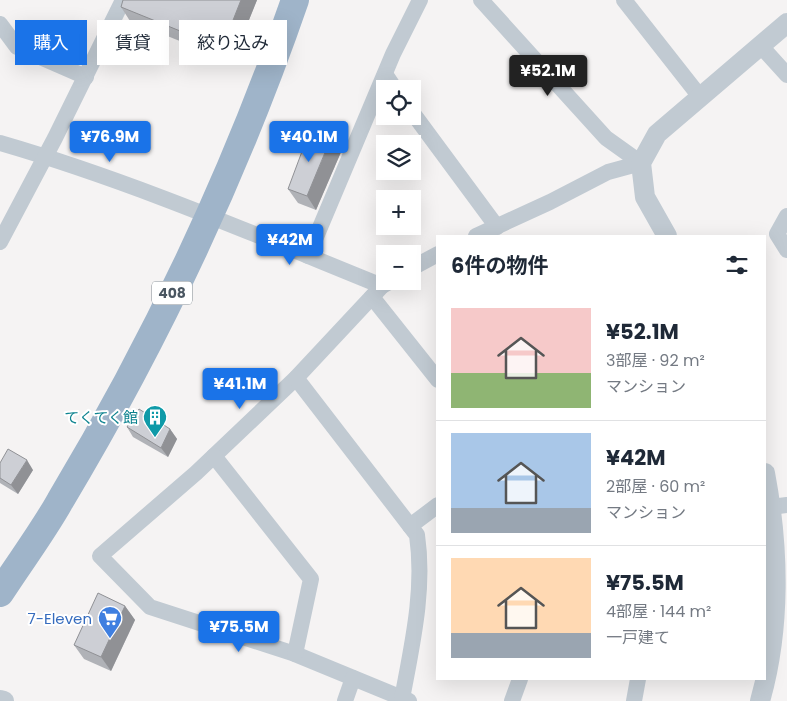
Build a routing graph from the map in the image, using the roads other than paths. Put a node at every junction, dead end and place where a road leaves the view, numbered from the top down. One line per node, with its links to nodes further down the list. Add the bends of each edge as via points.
1 (123, 0): 11 (street)
2 (295, 0): 18 (highway, 408, via 259,100)
3 (420, 0): 9 (street)
4 (481, 0): 17 (street, via 606,138)
5 (624, 0): 13 (street)
6 (787, 23): 8 (street)
7 (0, 24): 11 (street, via 17,48)
8 (760, 45): 10 (street); 13 (street)
9 (385, 74): 12 (street); 26 (street)
10 (787, 75)
11 (86, 76): 16 (street)
12 (389, 80)
13 (701, 98): 17 (street, via 657,134)
14 (421, 124): 20 (street)
15 (0, 143): 16 (street)
16 (46, 156): 18 (street); 23 (street)
17 (641, 163): 20 (street, via 608,172); 22 (street, via 645,197)
18 (209, 216): 26 (street); 38 (highway, 408, via 98,436)
19 (787, 216): 24 (street, via 777,234)
20 (496, 227): 21 (street)
21 (478, 235)
22 (666, 235)
23 (0, 242)
24 (787, 250)
25 (436, 255): 27 (street)
26 (308, 256): 28 (street)
27 (421, 263)
28 (376, 285)
29 (380, 290): 32 (street)
30 (383, 290): 31 (street)
31 (436, 377)
32 (296, 378): 33 (street); 37 (street)
33 (214, 456): 39 (street, via 311,579); 39 (street, via 100,556 150,607)
34 (766, 475): 36 (street)
35 (436, 506): 37 (street)
36 (779, 506): 40 (street, via 775,594)
37 (410, 526): 46 (street, via 417,535 420,556 418,606)
38 (0, 593)
39 (295, 654): 41 (street)
40 (766, 672)
41 (353, 678): 46 (street); 48 (street)
42 (520, 680): 49 (street)
43 (638, 680): 50 (street)
44 (764, 680): 51 (street)
45 (0, 700): 47 (street)
46 (406, 700)
47 (4, 701)
48 (345, 701)
49 (512, 701)
50 (634, 701)
51 (760, 701)

